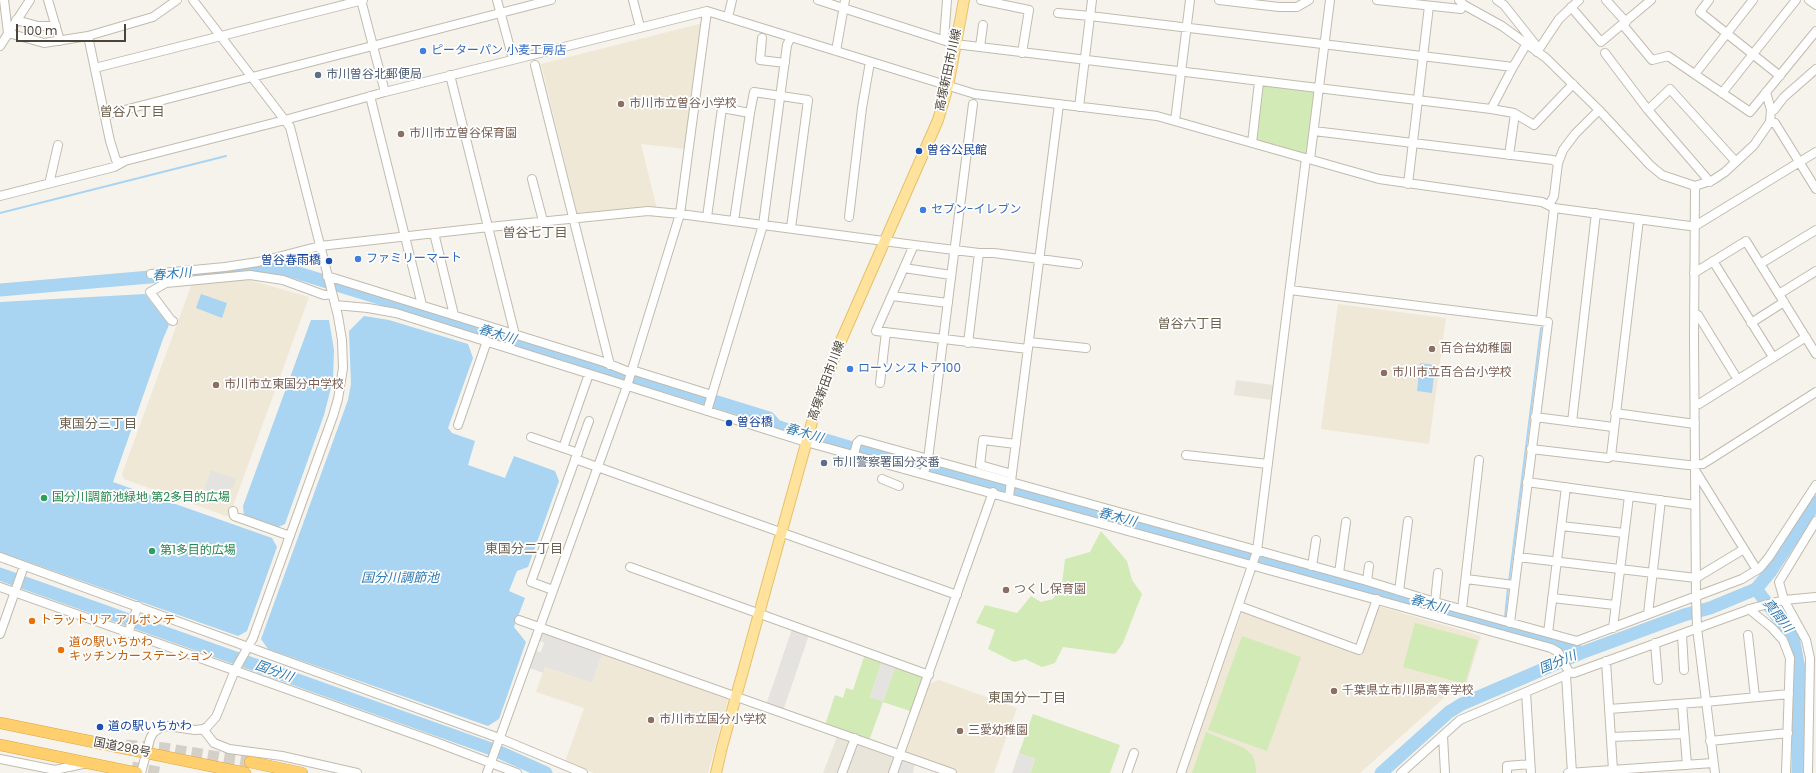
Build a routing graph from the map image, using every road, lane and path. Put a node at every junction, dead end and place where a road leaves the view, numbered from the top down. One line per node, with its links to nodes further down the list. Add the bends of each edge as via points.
1 (4, 0): 47 (street)
2 (30, 0): 39 (street)
3 (48, 0): 42 (street)
4 (178, 0): 48 (street, via 153,17)
5 (193, 0): 50 (street)
6 (362, 0): 50 (street); 56 (street)
7 (497, 0): 35 (street)
8 (551, 0): 35 (street)
9 (633, 0): 43 (street)
10 (732, 0): 38 (street)
11 (818, 0): 30 (street)
12 (947, 0): 52 (street)
13 (964, 0): 54 (main road, 高塚新田市川線)
14 (981, 0): 62 (street, via 1028,10)
15 (1092, 0): 37 (street)
16 (1190, 0): 44 (street)
17 (1219, 0): 18 (street, via 1297,7)
18 (1309, 0)
19 (1330, 0): 55 (street)
20 (1381, 0): 31 (street)
21 (1497, 0): 61 (street, via 1504,5)
22 (1579, 0): 33 (street)
23 (1606, 0): 40 (street)
24 (1652, 0): 40 (street)
25 (1709, 0): 46 (street, via 1700,12)
26 (1752, 0): 46 (street)
27 (1796, 0): 64 (street)
28 (1809, 0): 32 (street)
29 (1462, 3): 31 (street, via 1461,9); 57 (street, via 1502,26)
30 (844, 4): 52 (street); 60 (street)
31 (1429, 6): 65 (street)
32 (1816, 6)
33 (1572, 7): 40 (street, via 1601,42); 61 (street, via 1559,19)
34 (707, 11): 38 (street); 43 (street); 122 (street)
35 (501, 13): 56 (street); 66 (street)
36 (1058, 13): 37 (street)
37 (1090, 16): 44 (street); 67 (street)
38 (728, 17): 49 (street)
39 (16, 20): 42 (street, via 38,26); 47 (street)
40 (1624, 24): 75 (street, via 1652,60 1668,56)
41 (983, 25): 59 (street)
42 (56, 26): 53 (street)
43 (640, 27): 66 (street)
44 (1187, 27): 55 (street); 74 (street)
45 (1816, 31): 78 (street)
46 (1726, 33): 64 (street); 75 (street)
47 (8, 34): 53 (street, via 35,42); 58 (street)
48 (88, 36): 53 (street); 72 (street)
49 (791, 36): 60 (street); 69 (street)
50 (222, 37): 72 (street); 77 (street)
51 (762, 38): 69 (street, via 760,60)
52 (944, 40): 54 (street)
53 (60, 41)
54 (955, 44): 59 (street); 81 (main road, 高塚新田市川線)
55 (1325, 44): 65 (street); 82 (street)
56 (373, 45): 77 (street); 83 (street)
57 (1526, 45): 61 (street); 71 (street)
58 (0, 46)
59 (980, 47): 62 (street)
60 (836, 51): 68 (street)
61 (1538, 51): 80 (street)
62 (1022, 53): 67 (street)
63 (1605, 53): 94 (street)
64 (1753, 54): 78 (street); 85 (street)
65 (1423, 56): 71 (street); 88 (street)
66 (513, 59): 76 (street)
67 (1084, 61): 74 (street); 91 (street)
68 (870, 62): 81 (street); 124 (street)
69 (785, 63): 86 (street)
70 (535, 65): 125 (street, via 542,105)
71 (1513, 67): 92 (street)
72 (95, 68): 98 (street)
73 (1816, 70): 95 (street)
74 (1181, 72): 79 (street); 100 (street)
75 (1695, 74): 85 (street)
76 (450, 75): 83 (street); 131 (street)
77 (252, 76): 98 (street); 99 (street)
78 (1780, 76): 84 (street)
79 (1259, 82): 82 (street); 103 (street)
80 (1573, 84): 93 (street); 97 (street, via 1534,125)
81 (948, 86): 90 (street, via 975,94); 136 (main road, 高塚新田市川線, via 934,130)
82 (1319, 89): 88 (street); 102 (street)
83 (385, 92): 87 (street)
84 (1766, 92): 85 (street, via 1750,112); 95 (street)
85 (1722, 93)
86 (780, 95): 96 (street, via 754,92); 129 (street); 132 (street, via 808,100)
87 (370, 96): 99 (street); 135 (street)
88 (1418, 100): 92 (street); 104 (street)
89 (973, 104): 139 (street)
90 (1059, 104): 91 (street); 141 (street)
91 (1079, 107): 100 (street, via 1157,116)
92 (1491, 109): 97 (street)
93 (1599, 110): 112 (street, via 1575,134 1563,150); 117 (street, via 1662,175)
94 (1648, 110): 110 (street, via 1670,89); 114 (street)
95 (1771, 110): 101 (street)
96 (750, 113): 123 (street, via 722,108); 128 (street)
97 (1515, 114): 107 (street)
98 (104, 115): 109 (street, via 116,160)
99 (285, 120): 109 (street); 138 (street, via 290,127)
100 (1175, 121): 103 (street)
101 (1770, 122): 110 (street, via 1754,145); 111 (street, via 1775,124)
102 (1314, 131): 104 (street); 108 (street)
103 (1252, 143): 108 (street)
104 (1413, 144): 107 (street); 116 (street)
105 (58, 145): 115 (street)
106 (1816, 152): 111 (street)
107 (1509, 155): 112 (street, via 1553,160)
108 (1308, 158): 116 (street, via 1379,179); 151 (street)
109 (120, 162): 115 (street, via 114,167)
110 (1736, 162): 114 (street)
111 (1800, 162): 118 (street); 130 (street)
112 (1558, 163): 120 (street)
113 (532, 179): 127 (street)
114 (1710, 182): 117 (street)
115 (50, 183): 119 (street)
116 (1408, 184): 120 (street, via 1542,202)
117 (1695, 186): 130 (street)
118 (1816, 189)
119 (0, 196)
120 (1552, 207): 121 (street); 162 (street)
121 (1596, 213): 126 (street); 185 (street)
122 (680, 214): 123 (street); 125 (street, via 648,211); 176 (street)
123 (707, 217): 128 (street)
124 (849, 217)
125 (573, 218): 127 (street); 174 (street)
126 (1639, 219): 130 (street); 182 (street)
127 (543, 221): 131 (street)
128 (734, 221): 129 (street)
129 (763, 225): 132 (street); 180 (street)
130 (1694, 226): 147 (street)
131 (489, 227): 134 (street); 166 (street, via 514,331)
132 (791, 228): 136 (street)
133 (1816, 230): 144 (street)
134 (434, 233): 135 (street); 160 (street)
135 (405, 236): 138 (street); 158 (street)
136 (885, 240): 137 (street); 190 (main road, 高塚新田市川線, via 826,376)
137 (914, 245): 139 (street); 145 (street)
138 (320, 246): 148 (street, via 258,262); 150 (street)
139 (955, 250): 140 (street); 149 (street)
140 (979, 253): 141 (street); 169 (street)
141 (1039, 259): 143 (street); 170 (street)
142 (1713, 261): 144 (street, via 1746,241); 147 (street); 163 (street)
143 (1078, 264)
144 (1760, 264): 153 (street)
145 (904, 268): 149 (street); 154 (street)
146 (1816, 271): 153 (street)
147 (1694, 273): 159 (street)
148 (151, 274)
149 (951, 276): 156 (street)
150 (328, 277): 152 (street); 158 (street)
151 (1290, 290): 162 (street); 200 (street)
152 (331, 291): 157 (street); 161 (street, via 324,295 283,280 250,276 166,283 150,292)
153 (1779, 294): 155 (street)
154 (892, 296): 156 (street); 164 (street, via 876,331)
155 (1784, 302): 163 (street); 165 (street)
156 (948, 303): 167 (street)
157 (335, 305): 168 (street, via 381,310); 222 (street, via 343,355 338,399)
158 (422, 305): 160 (street)
159 (1695, 314): 177 (street); 181 (street)
160 (454, 315): 166 (street)
161 (173, 321)
162 (1540, 321): 183 (street, via 1548,322)
163 (1751, 323): 173 (street)
164 (886, 332): 167 (street); 178 (street)
165 (1806, 337): 172 (street); 173 (street)
166 (511, 340): 168 (street); 174 (street); 175 (street)
167 (943, 340): 169 (street); 198 (street)
168 (487, 341): 187 (street)
169 (968, 343): 170 (street)
170 (1028, 346): 171 (street); 191 (street)
171 (1086, 348)
172 (1816, 354)
173 (1773, 357): 177 (street)
174 (610, 365): 176 (street, via 629,372)
175 (589, 374): 176 (street); 192 (street)
176 (630, 377): 180 (street); 180 (street); 201 (street)
177 (1738, 380): 181 (street)
178 (880, 383)
179 (1816, 392): 202 (street)
180 (710, 402): 190 (street)
181 (1695, 404): 186 (street)
182 (1615, 414): 186 (street); 188 (street)
183 (1535, 417): 185 (street); 193 (street)
184 (589, 421): 196 (street)
185 (1572, 422): 188 (street)
186 (1695, 424): 202 (street)
187 (458, 426)
188 (1614, 427): 197 (street)
189 (531, 437): 192 (street)
190 (808, 437): 194 (street); 220 (main road, 高塚新田市川線)
191 (1016, 444): 204 (street); 204 (street, via 982,440 980,465)
192 (563, 448): 196 (street)
193 (1531, 449): 197 (street, via 1608,458); 206 (street)
194 (855, 450): 198 (street, via 860,440); 203 (street)
195 (1186, 455): 200 (street)
196 (576, 456): 201 (street); 244 (street, via 532,582)
197 (1611, 456): 202 (street)
198 (928, 460): 203 (street); 210 (street)
199 (1479, 460): 240 (street)
200 (1268, 464): 225 (street)
201 (598, 467): 220 (street); 244 (street)
202 (1695, 467): 214 (street); 224 (street)
203 (924, 472): 211 (street)
204 (1012, 474): 210 (street)
205 (882, 479): 208 (street)
206 (1527, 482): 209 (street); 226 (street)
207 (1816, 485): 235 (street, via 1769,557)
208 (899, 486)
209 (1566, 488): 212 (street); 219 (street)
210 (1010, 489): 211 (street); 225 (street); 228 (street)
211 (993, 492): 247 (street)
212 (1629, 496): 213 (street); 221 (street)
213 (1661, 500): 214 (street); 238 (street)
214 (1695, 504): 239 (street)
215 (233, 511): 222 (street, via 234,516)
216 (1408, 521): 245 (street)
217 (1816, 521): 252 (street, via 1779,582)
218 (1346, 522): 236 (street)
219 (1561, 526): 221 (street); 229 (street)
220 (782, 532): 247 (street); 259 (main road, 高塚新田市川線)
221 (1624, 533): 234 (street)
222 (290, 536): 272 (street)
223 (1316, 540): 230 (street)
224 (1744, 549): 235 (street); 239 (street)
225 (1257, 551): 228 (street); 230 (street)
226 (1518, 557): 229 (street); 242 (street)
227 (0, 558): 233 (street)
228 (1254, 562): 251 (street); 254 (street)
229 (1556, 562): 234 (street); 249 (street)
230 (1312, 566): 236 (street)
231 (1369, 566): 241 (street)
232 (630, 567): 259 (street)
233 (23, 569): 246 (street); 258 (street)
234 (1620, 569): 238 (street); 255 (street)
235 (1757, 570): 250 (street)
236 (1339, 573): 241 (street)
237 (1438, 573): 253 (street)
238 (1653, 573): 239 (street); 260 (street)
239 (1696, 578): 250 (street)
240 (1466, 579): 242 (street); 256 (street)
241 (1367, 581): 245 (street)
242 (1511, 585): 262 (street)
243 (0, 587): 246 (street)
244 (553, 590): 264 (street)
245 (1400, 590): 253 (street)
246 (15, 592): 266 (street); 268 (street)
247 (957, 595): 277 (street)
248 (1816, 597): 252 (street)
249 (1552, 598): 255 (street); 267 (street)
250 (1696, 598): 260 (street); 263 (street)
251 (1377, 599): 254 (street, via 1359,650); 276 (street, via 1551,648 1558,652)
252 (1784, 600): 257 (street); 283 (street, via 1806,640)
253 (1435, 602): 256 (street)
254 (1239, 606): 322 (street)
255 (1615, 606): 265 (street)
256 (1462, 609): 262 (street)
257 (1751, 609): 263 (street); 280 (street, via 1783,640 1790,658)
258 (136, 610): 266 (street); 272 (street)
259 (760, 614): 277 (street); 281 (main road, 高塚新田市川線)
260 (1648, 614): 265 (street)
261 (519, 620): 264 (street)
262 (1506, 622): 267 (street)
263 (1697, 624): 269 (street); 284 (street)
264 (539, 628): 281 (street); 294 (street)
265 (1613, 628): 267 (street, via 1577,641)
266 (128, 631): 274 (street)
267 (1548, 632)
268 (0, 634)
269 (1682, 634): 271 (street); 275 (street)
270 (1748, 636): 282 (street)
271 (1655, 643): 273 (street); 278 (street)
272 (247, 650): 274 (street); 294 (street)
273 (1606, 661): 276 (street, via 1574,673); 286 (street)
274 (236, 669): 288 (street, via 216,717); 301 (street)
275 (1684, 670)
276 (1567, 673): 279 (street); 328 (street)
277 (929, 675): 299 (street)
278 (1658, 680)
279 (1526, 692): 291 (street, via 1460,720); 305 (street)
280 (1789, 694): 282 (street); 289 (street)
281 (736, 696): 293 (street); 317 (main road, 高塚新田市川線)
282 (1755, 697): 284 (street)
283 (1813, 698): 331 (street)
284 (1705, 702): 285 (street); 295 (street)
285 (1682, 704): 286 (street); 290 (street)
286 (1610, 709): 292 (street)
287 (0, 724): 297 (highway, 国道298号)
288 (202, 729): 297 (street, via 161,727 153,733); 313 (street, via 214,743 229,749 282,756)
289 (1788, 733): 295 (street); 330 (street)
290 (1684, 734): 292 (street); 306 (street)
291 (1443, 736): 323 (street); 324 (street)
292 (1611, 737): 307 (street)
293 (855, 738): 299 (street); 318 (street)
294 (498, 740): 301 (street); 316 (street)
295 (1710, 741): 304 (street)
296 (0, 745): 303 (highway, 国道298号)
297 (146, 753): 310 (street); 311 (highway, 国道298号)
298 (1134, 753): 321 (street)
299 (900, 754): 319 (street); 320 (street)
300 (0, 759): 303 (street, via 55,770)
301 (491, 761): 314 (street); 315 (street)
302 (250, 762): 312 (highway)
303 (92, 763): 309 (highway, 国道298号)
304 (1714, 763): 306 (street); 329 (street)
305 (1530, 764): 325 (street, via 1507,766); 326 (street)
306 (1687, 765): 307 (street)
307 (1613, 770): 308 (street)
308 (1593, 772): 328 (street)
309 (137, 773)
310 (141, 773)
311 (245, 773)
312 (302, 773)
313 (357, 773)
314 (487, 773)
315 (517, 773)
316 (584, 773)
317 (716, 773)
318 (842, 773)
319 (892, 773)
320 (952, 773)
321 (1127, 773)
322 (1181, 773)
323 (1401, 773)
324 (1445, 773)
325 (1507, 773)
326 (1531, 773)
327 (1568, 773): 328 (street)
328 (1572, 773)
329 (1715, 773)
330 (1786, 773)
331 (1808, 773)

